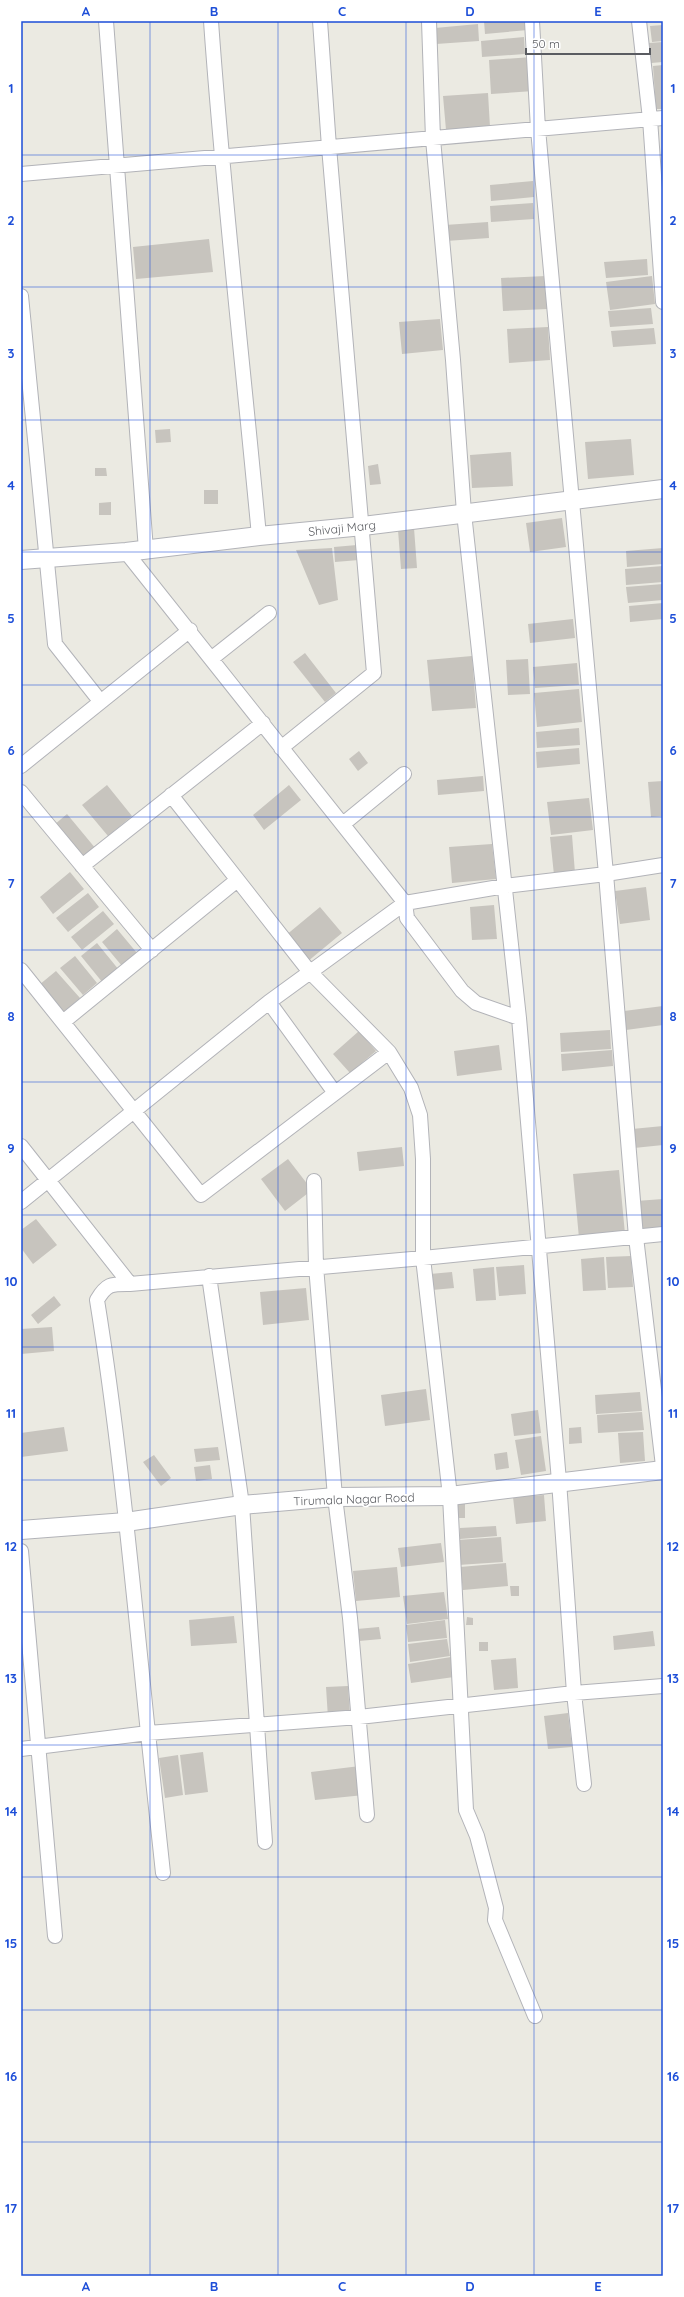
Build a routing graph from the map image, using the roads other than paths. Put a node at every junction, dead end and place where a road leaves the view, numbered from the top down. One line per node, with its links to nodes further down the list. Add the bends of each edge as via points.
1 (106, 21): 12 (street)
2 (211, 21): 11 (street)
3 (320, 21): 10 (street)
4 (429, 21): 9 (street)
5 (532, 21): 8 (street)
6 (639, 21): 7 (street)
7 (657, 119): 8 (street); 15 (street)
8 (538, 129): 9 (street); 17 (street)
9 (433, 139): 10 (street); 18 (street, via 454,360)
10 (329, 147): 11 (street); 19 (street)
11 (220, 155): 12 (street); 20 (street, via 231,241)
12 (118, 165): 13 (street); 21 (street)
13 (21, 174)
14 (21, 296): 23 (street)
15 (663, 302)
16 (663, 489): 17 (street, Shivaji Marg)
17 (571, 499): 18 (street, Shivaji Marg); 38 (street)
18 (464, 513): 19 (street, Shivaji Marg); 40 (street)
19 (363, 526): 20 (street, Shivaji Marg); 30 (street, via 374,673)
20 (259, 536): 21 (street, Shivaji Marg)
21 (146, 550): 22 (street, Shivaji Marg)
22 (126, 552): 23 (street, Shivaji Marg); 26 (street)
23 (45, 557): 24 (street, Shivaji Marg); 28 (street, via 55,644)
24 (21, 560)
25 (269, 613): 27 (street)
26 (190, 630): 27 (street); 28 (street)
27 (211, 659): 29 (street)
28 (100, 701): 31 (street)
29 (263, 722): 30 (street); 34 (street)
30 (281, 748): 35 (street)
31 (21, 766)
32 (404, 774): 35 (street)
33 (21, 792): 37 (street)
34 (171, 795): 37 (street); 39 (street)
35 (343, 824): 41 (street)
36 (663, 865): 38 (street)
37 (82, 866): 42 (street)
38 (606, 874): 40 (street); 56 (street)
39 (236, 881): 42 (street); 44 (street)
40 (505, 886): 41 (street); 46 (street)
41 (405, 903): 44 (street); 46 (street, via 407,918 462,991 476,1004)
42 (152, 950): 47 (street)
43 (21, 970): 47 (street)
44 (309, 971): 45 (street); 48 (street)
45 (269, 1002): 49 (street); 50 (street)
46 (519, 1018): 57 (street)
47 (63, 1022): 50 (street)
48 (389, 1052): 49 (street); 58 (street, via 411,1088 420,1115 423,1159)
49 (335, 1093): 50 (street, via 201,1195)
50 (135, 1112): 52 (street)
51 (21, 1146): 52 (street)
52 (49, 1179): 54 (street); 61 (street)
53 (314, 1181): 59 (street)
54 (21, 1202)
55 (663, 1234): 56 (street)
56 (636, 1237): 57 (street); 62 (street)
57 (538, 1246): 58 (street); 64 (street)
58 (423, 1258): 59 (street); 65 (street)
59 (316, 1266): 60 (street); 66 (street)
60 (209, 1276): 61 (street); 67 (street)
61 (130, 1284): 68 (street, via 112,1284 103,1289 97,1300)
62 (663, 1466)
63 (663, 1470): 64 (street, Tirumala Nagar Road)
64 (559, 1481): 65 (street, Tirumala Nagar Road); 72 (street)
65 (450, 1496): 66 (street, Tirumala Nagar Road); 73 (street)
66 (335, 1497): 67 (street, Tirumala Nagar Road); 74 (street)
67 (242, 1506): 68 (street, Tirumala Nagar Road); 75 (street)
68 (126, 1522): 69 (street, Tirumala Nagar Road); 76 (street)
69 (21, 1530)
70 (21, 1551): 77 (street)
71 (663, 1686): 72 (street)
72 (574, 1693): 73 (street); 79 (street)
73 (461, 1705): 74 (street); 84 (street, via 466,1810 496,1908 495,1920)
74 (359, 1717): 75 (street); 80 (street)
75 (257, 1725): 76 (street); 81 (street)
76 (148, 1733): 77 (street); 82 (street)
77 (39, 1747): 78 (street); 83 (street)
78 (21, 1749)
79 (584, 1784)
80 (367, 1815)
81 (265, 1842)
82 (162, 1873)
83 (55, 1936)
84 (535, 2016)

